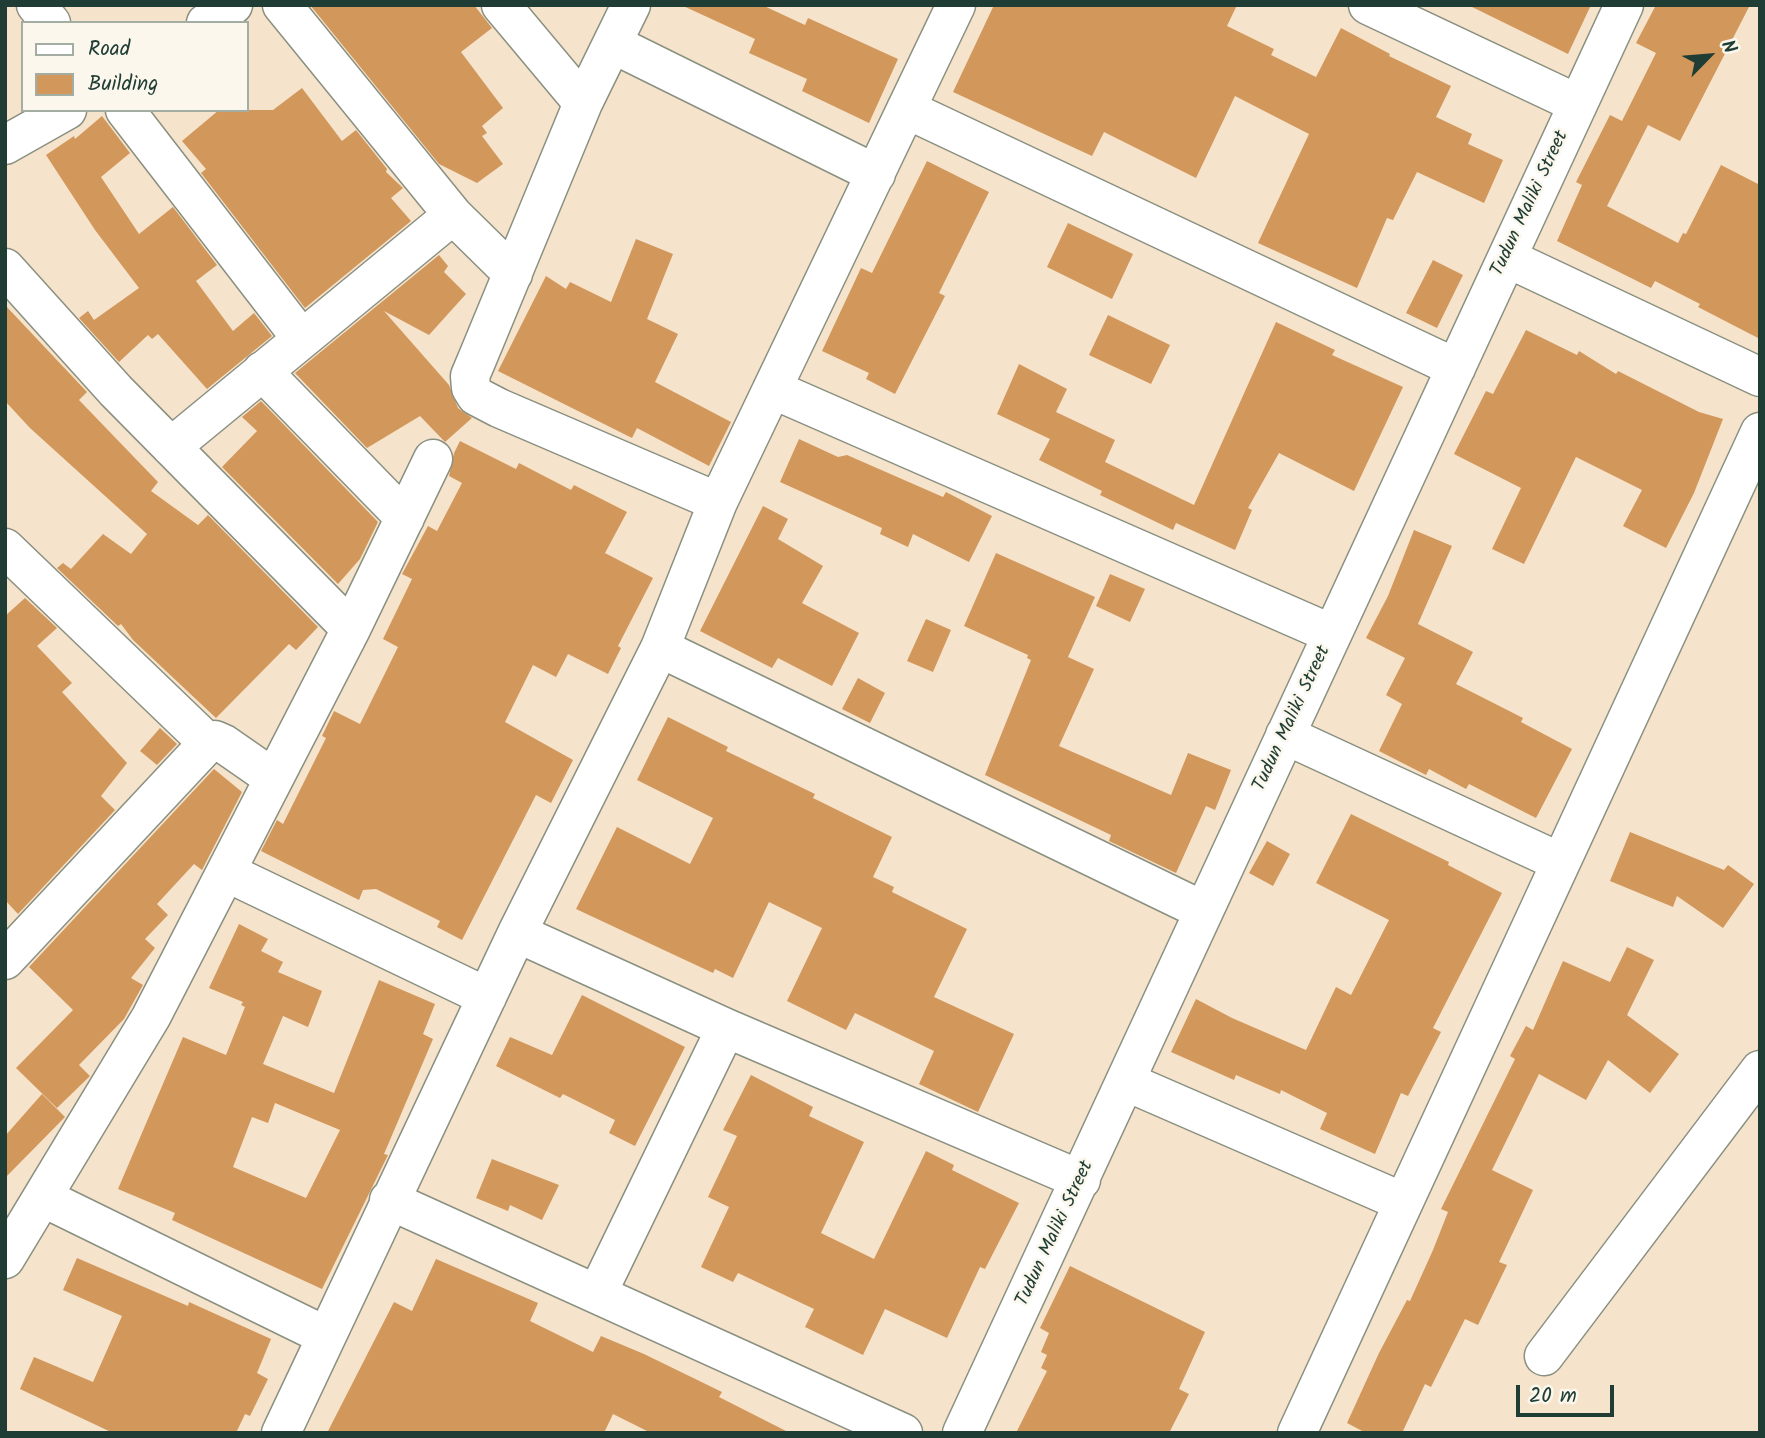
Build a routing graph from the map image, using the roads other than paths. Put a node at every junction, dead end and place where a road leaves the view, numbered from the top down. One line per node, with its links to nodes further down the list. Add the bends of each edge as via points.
1 (36, 5): 9 (street)
2 (233, 5): 10 (street)
3 (282, 5): 19 (street)
4 (501, 5): 12 (street)
5 (631, 5): 11 (street)
6 (956, 5): 14 (street)
7 (1368, 5): 13 (street)
8 (1624, 5): 13 (street, Tudun Maliki Street)
9 (49, 21)
10 (209, 21)
11 (613, 44): 12 (street); 18 (street)
12 (583, 103): 22 (street)
13 (1578, 104): 20 (street, Tudun Maliki Street)
14 (906, 109): 18 (street); 24 (street)
15 (63, 112): 17 (street)
16 (127, 112): 23 (street)
17 (5, 145)
18 (876, 174): 27 (street)
19 (453, 215): 22 (street); 23 (street)
20 (1507, 258): 24 (street, Tudun Maliki Street); 26 (street)
21 (5, 268): 29 (street)
22 (513, 274): 31 (street, via 470,376 476,396)
23 (301, 338): 25 (street)
24 (1456, 368): 35 (street, Tudun Maliki Street)
25 (262, 371): 29 (street); 32 (street)
26 (1760, 377)
27 (772, 389): 31 (street); 35 (street)
28 (1760, 432): 40 (street)
29 (171, 447): 34 (street)
30 (433, 459): 32 (street)
31 (718, 502): 36 (street)
32 (405, 518): 34 (street)
33 (5, 548): 38 (street)
34 (351, 629): 39 (street)
35 (1332, 634): 37 (street, Tudun Maliki Street)
36 (660, 648): 42 (street); 43 (street)
37 (1285, 735): 40 (street); 42 (street, Tudun Maliki Street)
38 (208, 743): 39 (street, via 224,744); 44 (street)
39 (273, 778): 41 (street)
40 (1560, 862): 52 (street)
41 (226, 872): 45 (street); 50 (street, via 151,1017)
42 (1204, 911): 48 (street, Tudun Maliki Street)
43 (517, 933): 45 (street); 46 (street)
44 (5, 960)
45 (487, 996): 51 (street)
46 (726, 1028): 49 (street); 54 (street)
47 (1760, 1070): 56 (street)
48 (1127, 1082): 49 (street, Tudun Maliki Street); 52 (street)
49 (1081, 1180): 59 (street, Tudun Maliki Street)
50 (44, 1198): 53 (street); 55 (street)
51 (389, 1200): 54 (street); 55 (street)
52 (1403, 1202): 60 (street)
53 (5, 1259)
54 (597, 1294): 58 (street)
55 (326, 1336): 57 (street)
56 (1544, 1356)
57 (281, 1433)
58 (903, 1433)
59 (962, 1433)
60 (1297, 1433)

